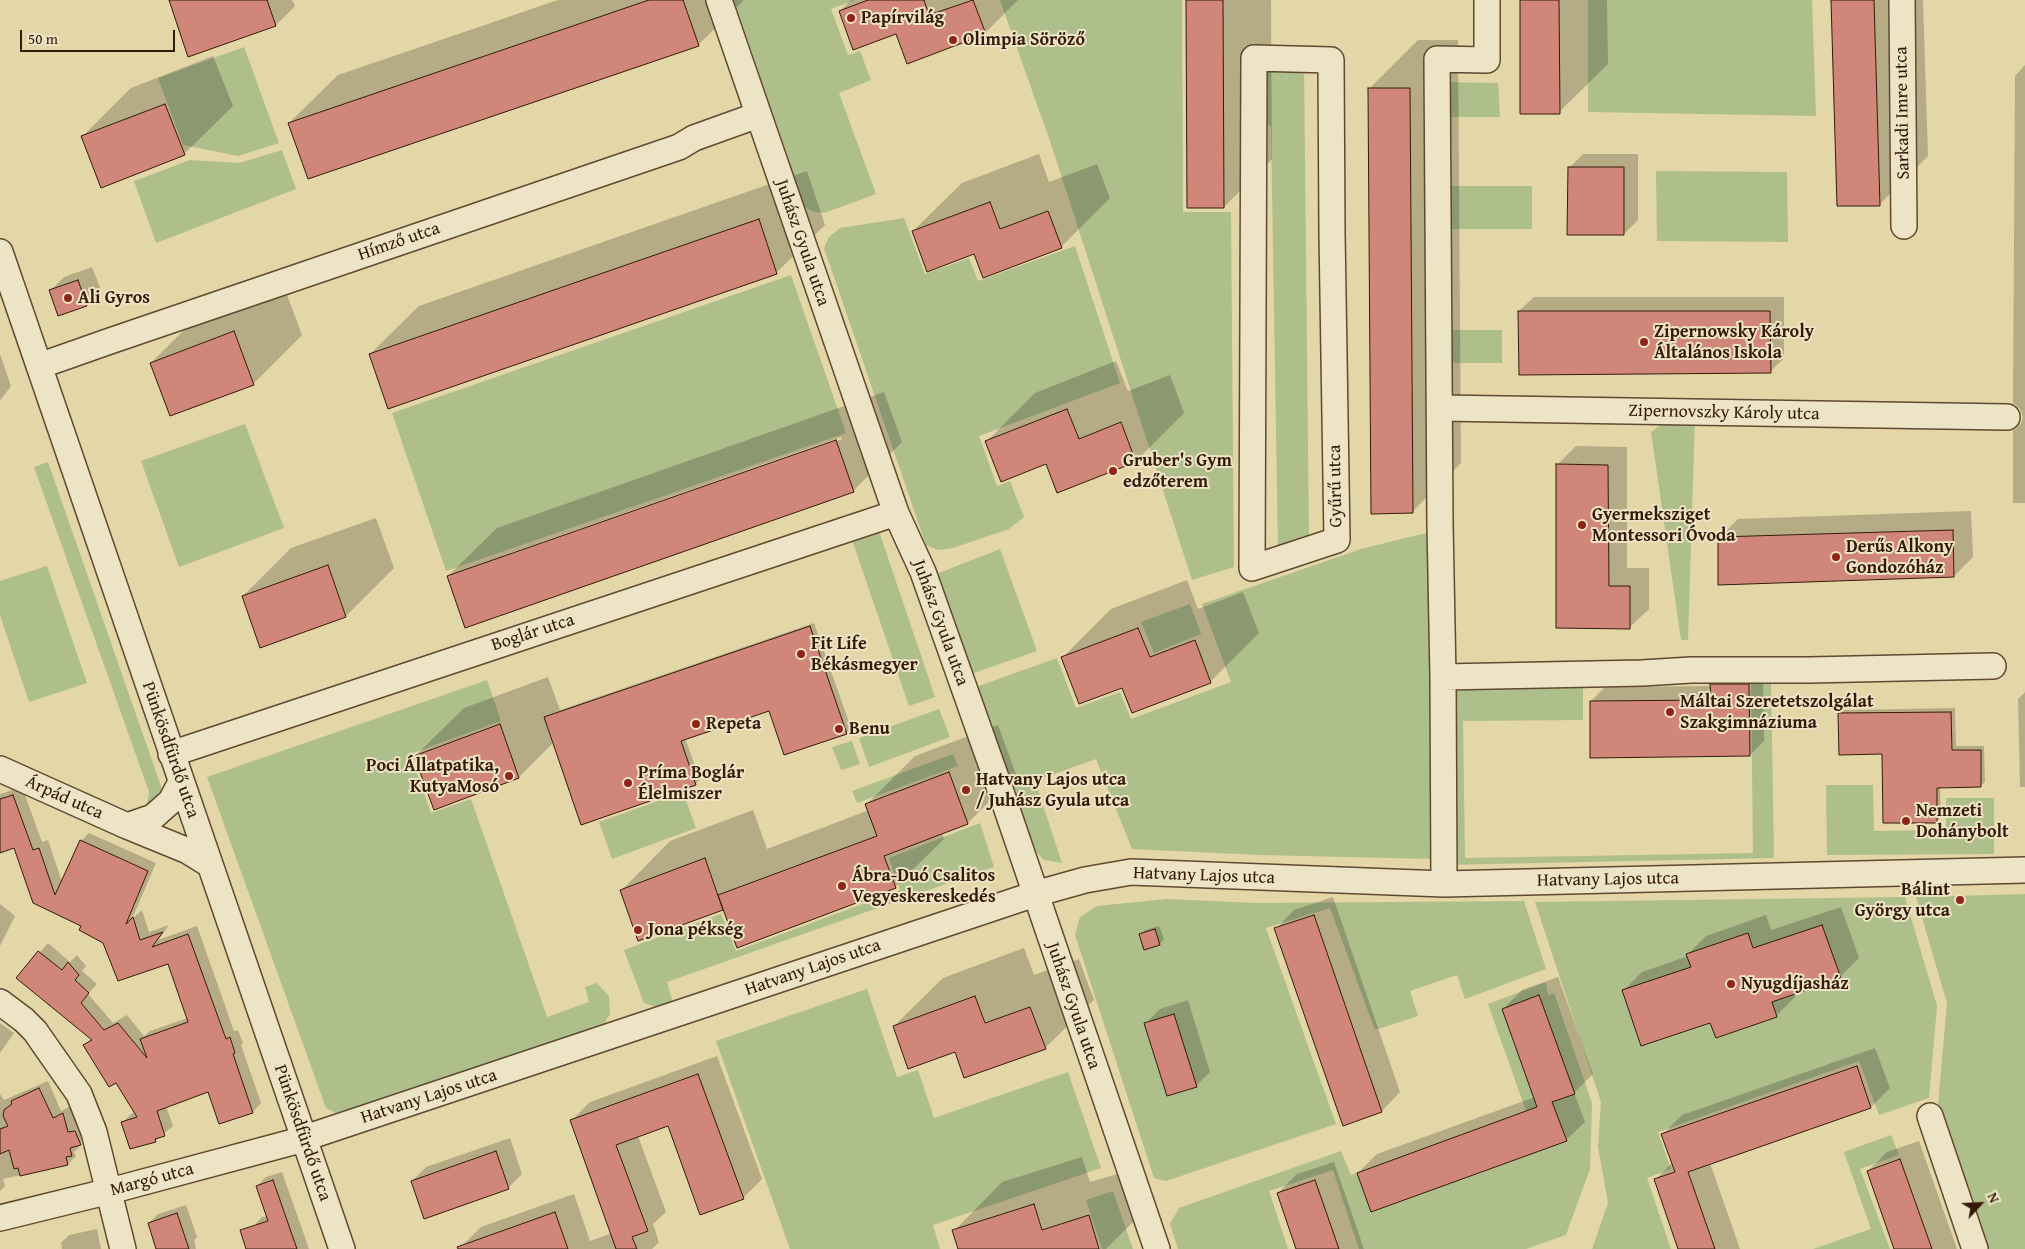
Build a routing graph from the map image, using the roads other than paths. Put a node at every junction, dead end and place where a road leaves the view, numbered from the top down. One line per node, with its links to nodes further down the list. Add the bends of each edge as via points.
1 (719, 0): 5 (street, Juhász Gyula utca)
2 (1487, 0): 9 (street, via 1487,60 1437,60)
3 (1902, 0): 6 (street, Sarkadi Imre utca)
4 (1254, 58): 4 (street, Gyűrű utca, via 1253,215 1252,568 1337,540 1331,60)
5 (758, 115): 8 (street, Hímző utca, via 694,138 679,148); 11 (street, Juhász Gyula utca)
6 (1904, 226)
7 (0, 252): 8 (street, Pünkösdfürdő utca)
8 (39, 366): 14 (street, Pünkösdfürdő utca)
9 (1440, 408): 10 (street, Zipernovszky Károly utca); 13 (street)
10 (2007, 417)
11 (896, 513): 14 (street, Boglár utca); 21 (street, Juhász Gyula utca, via 923,572)
12 (1993, 666): 13 (street, via 1691,670)
13 (1443, 678): 20 (street)
14 (171, 754): 16 (street, Pünkösdfürdő utca)
15 (0, 769): 17 (street, Árpád utca)
16 (181, 782): 17 (street, via 171,801 153,817); 18 (street, Pünkösdfürdő utca)
17 (127, 826): 18 (street, Árpád utca, via 188,851)
18 (209, 864): 24 (street, Pünkösdfürdő utca)
19 (2025, 870): 20 (street, Hatvany Lajos utca)
20 (1444, 884): 21 (street, Hatvany Lajos utca, via 1131,872)
21 (1035, 894): 24 (street, Hatvany Lajos utca); 29 (street, Juhász Gyula utca)
22 (0, 1002): 25 (street, via 35,1031 79,1094 94,1132)
23 (1930, 1116): 30 (street)
24 (304, 1138): 25 (street, Margó utca); 28 (street, Pünkösdfürdő utca)
25 (110, 1191): 26 (street, Margó utca); 27 (street)
26 (0, 1218)
27 (123, 1249)
28 (342, 1249)
29 (1157, 1249)
30 (1974, 1249)

